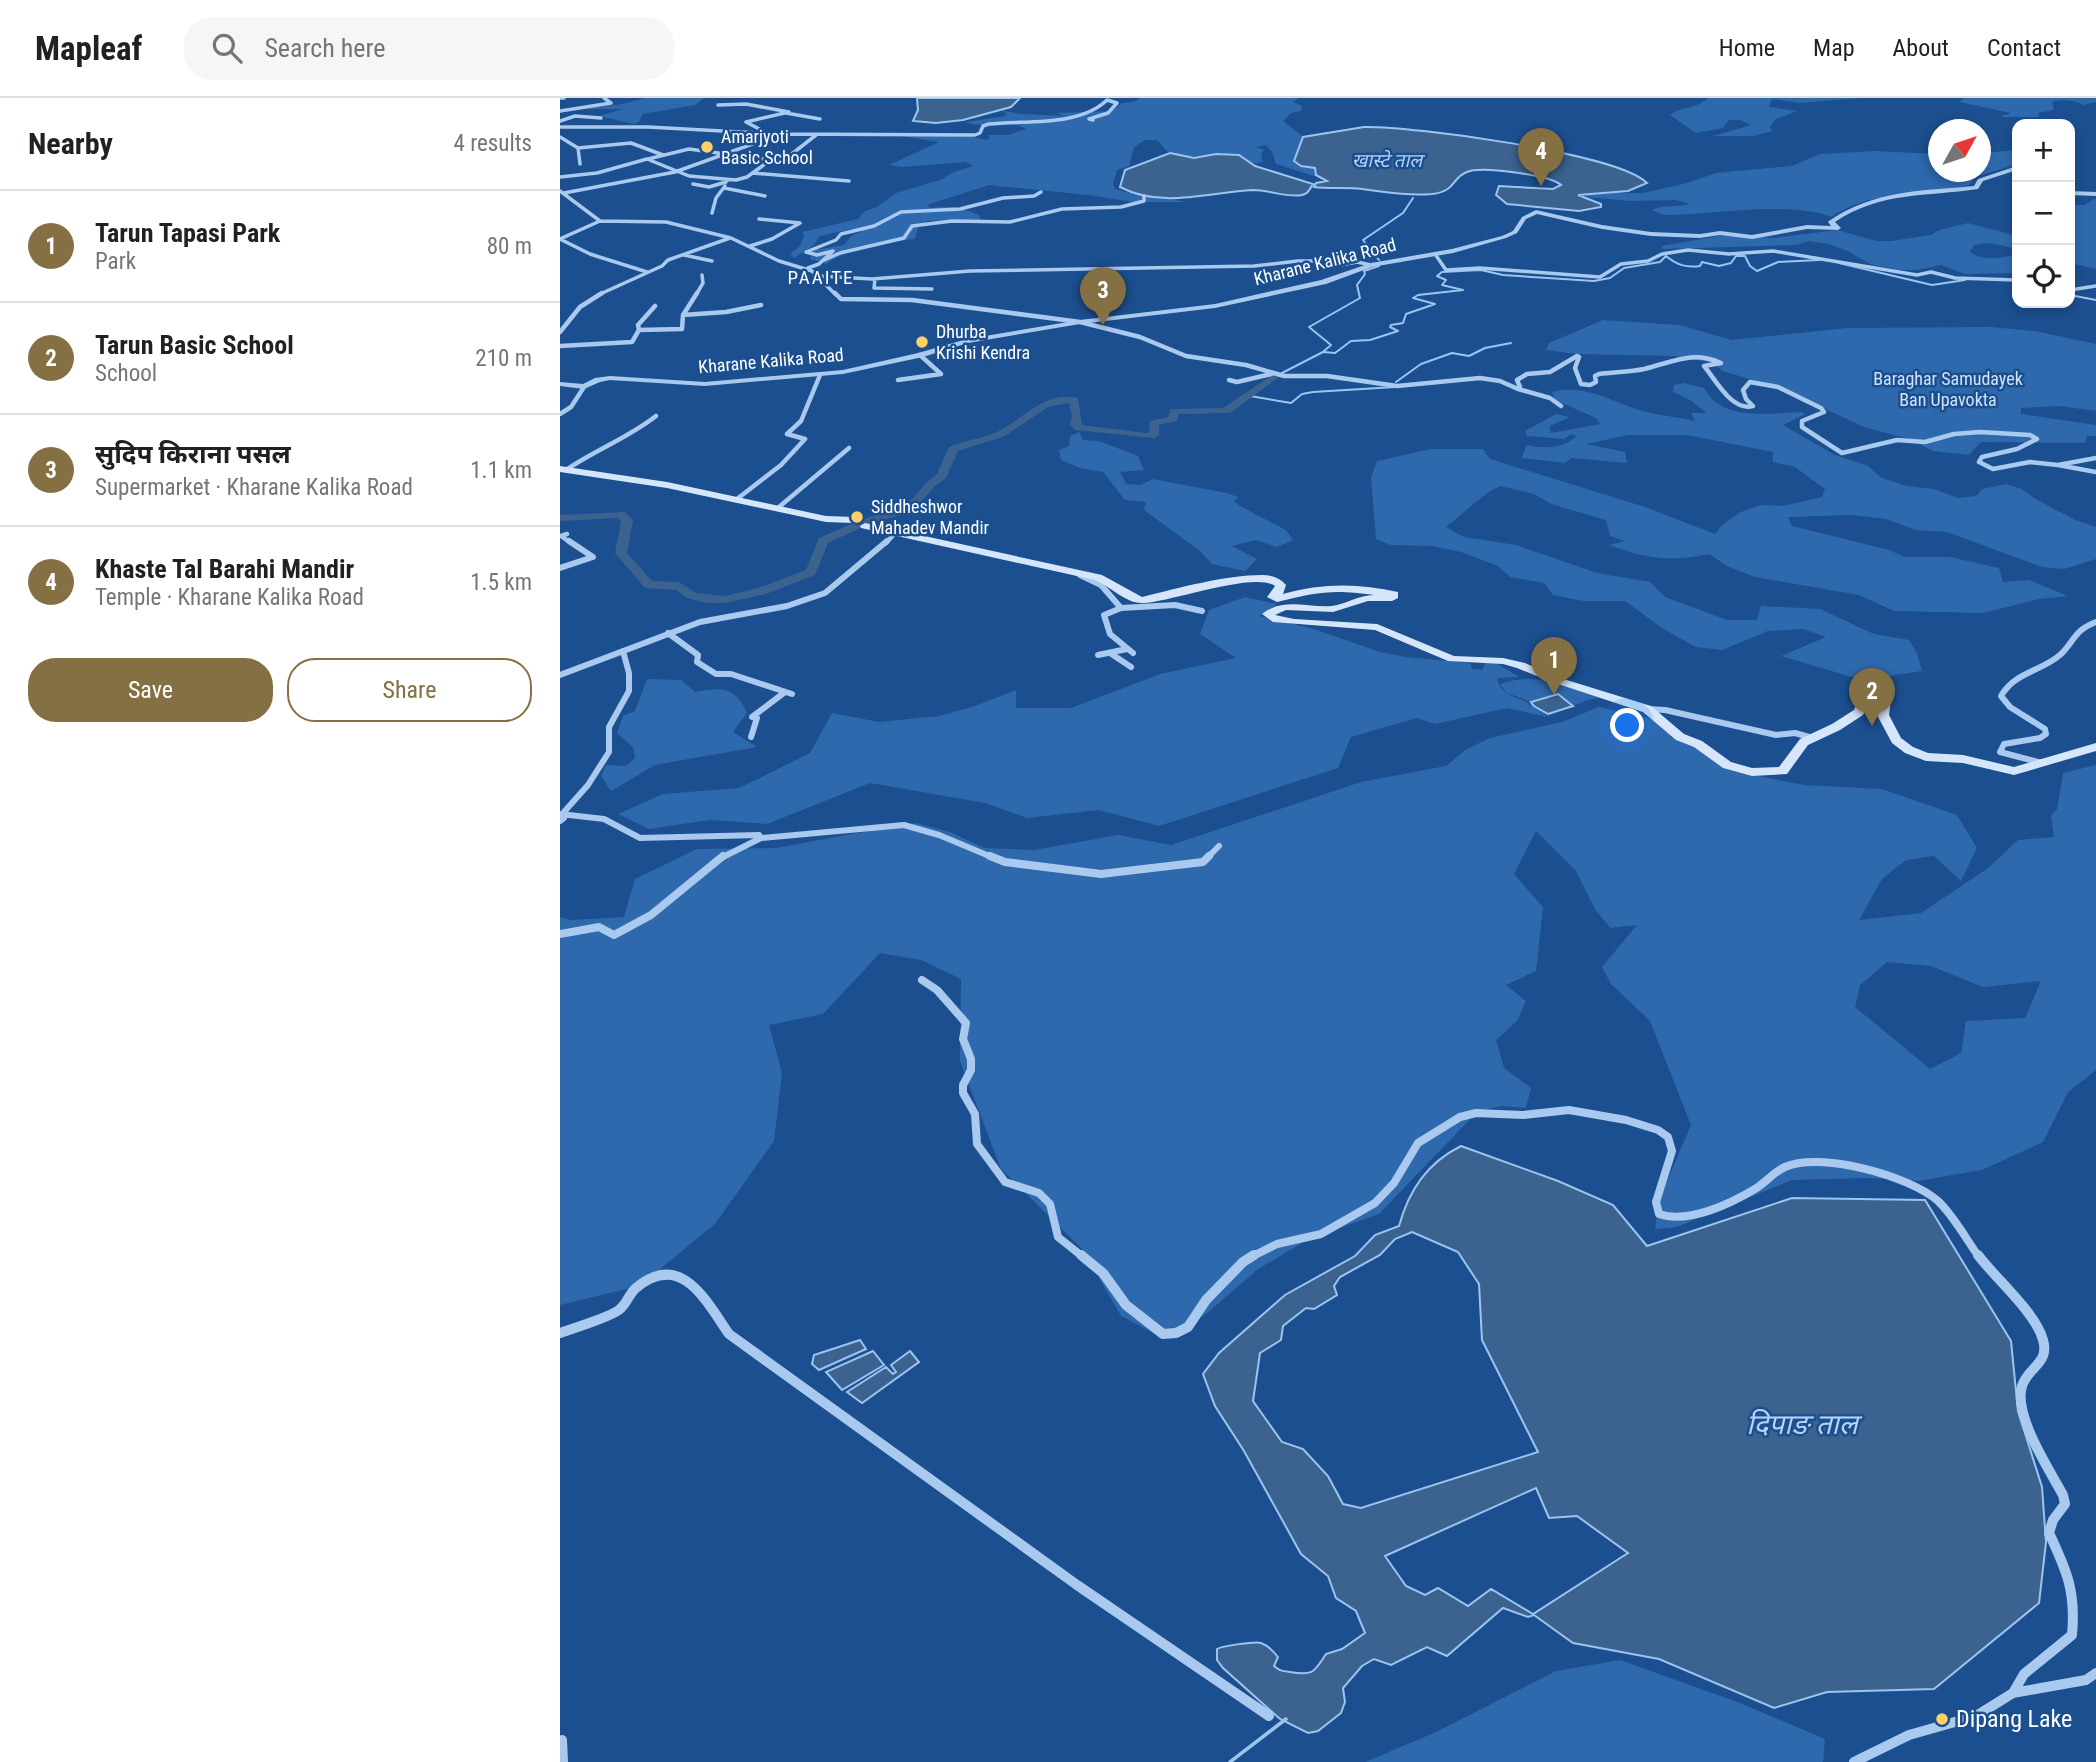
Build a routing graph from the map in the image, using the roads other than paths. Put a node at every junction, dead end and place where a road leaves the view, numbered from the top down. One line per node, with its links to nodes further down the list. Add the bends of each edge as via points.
1 (604, 98): 3 (street, via 611,103)
2 (718, 105): 4 (street, via 746,104)
3 (560, 113): 5 (street)
4 (786, 113): 7 (street); 11 (street, via 746,121)
5 (575, 116): 6 (street); 9 (street)
6 (601, 118)
7 (820, 119)
8 (1093, 120): 13 (street, via 1089,119 1108,113 1117,103 1105,101 1102,107 1057,120 989,124 975,135)
9 (560, 121)
10 (560, 127): 11 (street)
11 (766, 133): 12 (street)
12 (780, 134): 13 (street); 17 (street)
13 (817, 135): 19 (street, via 788,156)
14 (560, 138): 15 (street)
15 (578, 148): 16 (street, via 630,143); 20 (street)
16 (664, 155): 17 (street, via 689,149); 18 (street)
17 (719, 155): 19 (street); 22 (street)
18 (647, 159): 22 (street); 24 (street, via 597,173)
19 (770, 160): 23 (street)
20 (580, 164)
21 (2012, 170): 42 (street, Kharane Kalika Road, via 1980,180 1976,188 1858,204 1831,222 1835,229 1807,227 1752,237 1659,234 1536,212 1509,236)
22 (675, 172): 25 (street); 29 (street)
23 (752, 173): 25 (street); 26 (street)
24 (560, 177)
25 (729, 181): 27 (street, via 709,187); 28 (street)
26 (849, 181)
27 (693, 184)
28 (724, 188): 33 (street); 35 (street)
29 (562, 192): 37 (street)
30 (1041, 192): 44 (street, via 960,209 901,212 874,226 841,234 806,253 833,251)
31 (2075, 193): 32 (street)
32 (2096, 194)
33 (765, 196)
34 (1144, 196): 44 (street, via 1144,201 1133,205 1074,208 1010,222 912,226 904,238)
35 (712, 213)
36 (759, 219): 40 (street, via 800,223)
37 (600, 221): 38 (street, via 666,222); 39 (street)
38 (731, 238): 40 (street); 41 (street)
39 (560, 239): 47 (street)
40 (750, 246): 46 (street, via 779,261)
41 (683, 254): 43 (street); 47 (street)
42 (1435, 254): 45 (street, Kharane Kalika Road); 51 (street, via 1446,270 1480,268 1600,277 1621,264 1648,261 1673,251 1773,251 1917,275 1931,272 1955,278)
43 (712, 261)
44 (822, 261): 46 (street)
45 (1371, 265): 50 (street, via 1357,262 1328,267 1298,261 1244,267 970,271); 58 (street, Kharane Kalika Road, via 1323,282 1215,306)
46 (808, 268): 49 (street)
47 (647, 272): 60 (street, via 580,307)
48 (702, 275): 57 (street, via 703,284)
49 (817, 276): 50 (street); 58 (street, via 841,299 912,300)
50 (875, 279): 53 (street, via 874,288)
51 (2012, 280)
52 (2096, 286): 54 (street)
53 (932, 289)
54 (2075, 289)
55 (761, 305): 57 (street)
56 (655, 306): 59 (street, via 638,325)
57 (683, 315): 59 (street, via 682,329)
58 (1080, 322): 62 (street, Kharane Kalika Road, via 960,342); 63 (street, via 1129,333 1186,356)
59 (639, 330): 61 (street, via 632,342)
60 (560, 332)
61 (560, 346)
62 (920, 355): 64 (street, Kharane Kalika Road); 65 (street, via 941,375)
63 (1272, 373): 66 (street); 69 (street, via 1397,386 1480,378)
64 (820, 374): 68 (street, Kharane Kalika Road, via 698,384 610,378); 78 (street, via 801,421 787,434 806,439)
65 (898, 380)
66 (1229, 380)
67 (560, 384): 68 (street, Kharane Kalika Road)
68 (584, 387): 71 (street, via 571,407)
69 (1518, 389): 70 (street); 75 (street, via 1520,376 1550,372 1574,356 1579,357 1575,371 1581,384 1587,385 1596,382 1599,374 1649,368 1674,357 1702,356 1721,363 1704,366 1739,406 1753,406 1743,390 1750,382 1759,382 1784,388 1821,408 1824,412 1802,421 1802,427 1842,453 1897,440 1925,442 1954,434 2023,434 2037,439 1982,457 1979,462 1993,469 2030,462)
70 (1561, 406)
71 (560, 414)
72 (656, 416): 76 (street)
73 (849, 448): 79 (street)
74 (2096, 458): 75 (street)
75 (2058, 465): 77 (street)
76 (563, 470): 78 (main road)
77 (2096, 472)
78 (737, 499): 79 (main road)
79 (779, 508): 80 (main road)
80 (895, 533): 83 (main road); 87 (street, via 825,593)
81 (563, 536): 82 (street, via 593,557)
82 (560, 568)
83 (1073, 571): 84 (street, via 1101,585); 93 (main road, via 1110,581 1142,600 1194,587 1264,578 1281,585 1276,599 1341,587 1392,594 1392,598 1367,598 1333,609 1284,607 1268,614 1294,622 1377,626 1452,659 1511,662)
84 (1121, 608): 85 (street, via 1180,605); 89 (street, via 1104,615 1110,634 1130,651)
85 (1202, 611)
86 (2096, 622): 97 (street, via 2083,626 2067,639 2061,654 2032,668 2001,695 2046,734 2004,744 2000,752)
87 (668, 633): 88 (street); 94 (street, via 716,674 731,674 789,693 752,717 757,718)
88 (623, 651): 92 (street); 98 (street, via 629,669 628,695 611,721 606,742 609,752 588,785)
89 (1110, 653): 90 (street); 91 (street)
90 (1098, 655)
91 (1130, 667)
92 (560, 675)
93 (1647, 709): 95 (street, via 1776,735); 95 (main road, via 1720,762 1752,772 1783,771)
94 (751, 737)
95 (1809, 737): 97 (main road, via 1859,712 1865,697 1873,693 1885,699 1883,715 1896,740 1917,754 2014,771)
96 (2096, 747): 97 (main road)
97 (2042, 763)
98 (561, 813): 99 (street, via 564,818); 100 (street, via 610,821 622,832 640,838 741,834)
99 (560, 821)
100 (761, 838): 101 (street, via 904,825 1005,862 1101,874 1203,862); 102 (street, via 723,856 651,915 614,935 599,927)
101 (1219, 846)
102 (560, 934)
103 (922, 980): 106 (street, via 966,1023 962,1039 970,1051 971,1070 963,1093 975,1114 977,1144 997,1174 1005,1182 1039,1193 1053,1208 1058,1237 1103,1273 1126,1305 1163,1334 1188,1327 1206,1300 1243,1262 1277,1244 1321,1234 1375,1203 1394,1183 1418,1143 1460,1116 1476,1113 1523,1115 1569,1110 1658,1130 1668,1137 1672,1151 1656,1202 1659,1214 1668,1219 1755,1189 1788,1166 1801,1163 1823,1162 1873,1172 1927,1191 2001,1284 2031,1314 2045,1342 2044,1360 2021,1390 2026,1422 2063,1495 2065,1504 2049,1533 2068,1570 2075,1605 2072,1635 2023,1674)
104 (560, 1333): 107 (street, via 620,1310 640,1284 673,1273 685,1280 729,1334 1077,1585)
105 (2096, 1674): 106 (street, via 2086,1680)
106 (2013, 1693): 110 (street, via 1976,1716 1909,1735)
107 (1269, 1716)
108 (560, 1741): 109 (street)
109 (563, 1762)
110 (1854, 1762)

